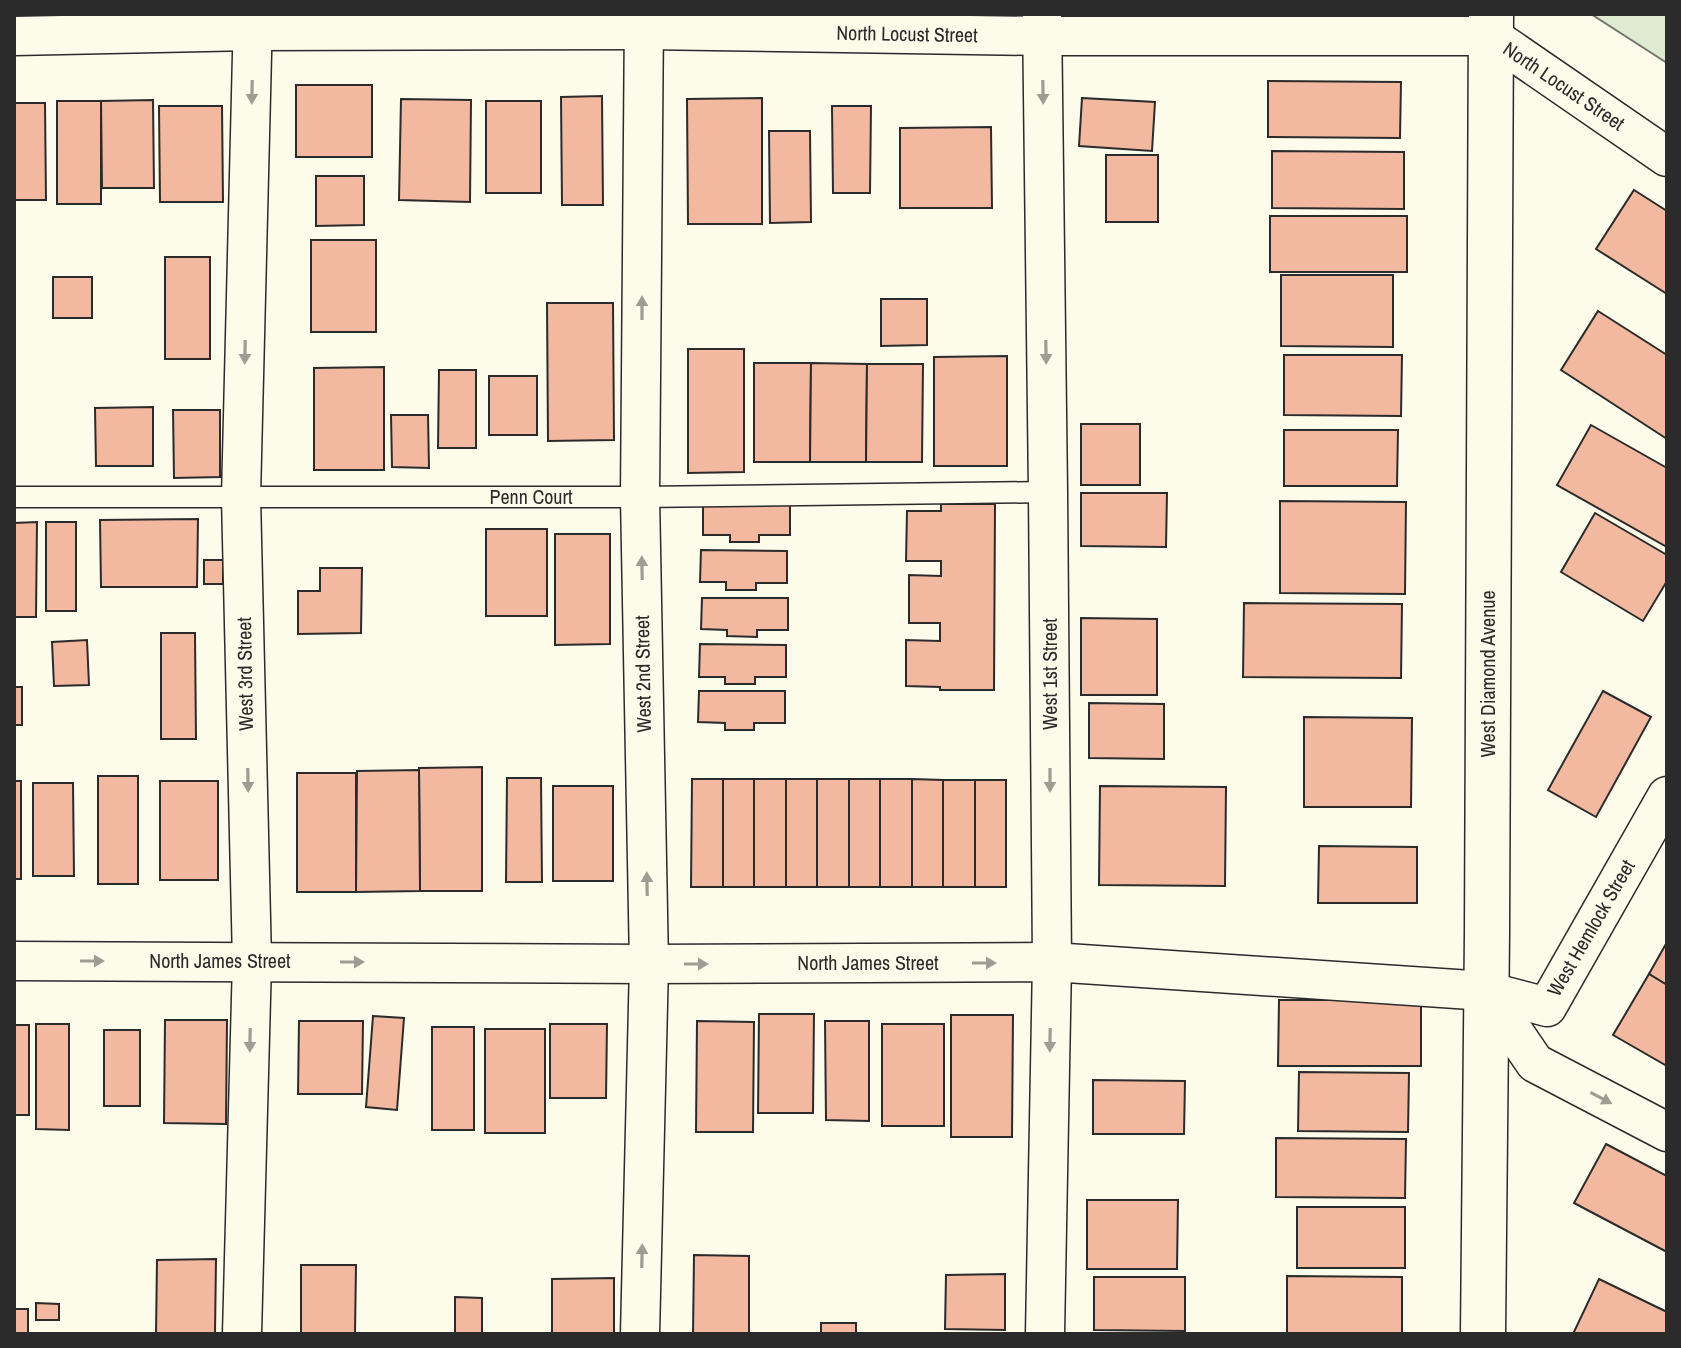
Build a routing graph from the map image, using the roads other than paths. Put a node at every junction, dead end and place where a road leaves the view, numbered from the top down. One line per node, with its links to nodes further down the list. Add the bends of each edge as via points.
1 (644, 22): 2 (street, North Locust Street); 3 (street, North Locust Street); 10 (street, West 2nd Street, one-way to 1)
2 (253, 23): 5 (street, North Locust Street); 9 (street, West 3rd Street, one-way to 9)
3 (1042, 25): 4 (street, North Locust Street); 7 (street, West 1st Street, one-way to 7)
4 (1491, 25): 6 (street, North Locust Street); 16 (street, West Diamond Avenue)
5 (14, 36)
6 (1667, 157)
7 (1048, 492): 10 (lane, Penn Court); 14 (street, West 1st Street, one-way to 14)
8 (14, 497): 9 (lane, Penn Court)
9 (241, 497): 10 (lane, Penn Court); 13 (street, West 3rd Street, one-way to 13)
10 (640, 497): 15 (street, West 2nd Street, one-way to 10)
11 (1667, 796): 16 (street, West Hemlock Street, via 1547,1007)
12 (14, 961): 13 (street, North James Street, one-way to 13)
13 (252, 961): 15 (street, North James Street, one-way to 15); 18 (street, West 3rd Street, one-way to 18)
14 (1052, 962): 15 (street, North James Street, one-way to 14); 16 (street, North James Street); 20 (street, West 1st Street, one-way to 20)
15 (649, 964): 19 (street, West 2nd Street, one-way to 15)
16 (1486, 991): 17 (street, one-way to 17, via 1535,1063); 21 (street, West Diamond Avenue)
17 (1667, 1132)
18 (242, 1334)
19 (640, 1334)
20 (1045, 1334)
21 (1483, 1334)

